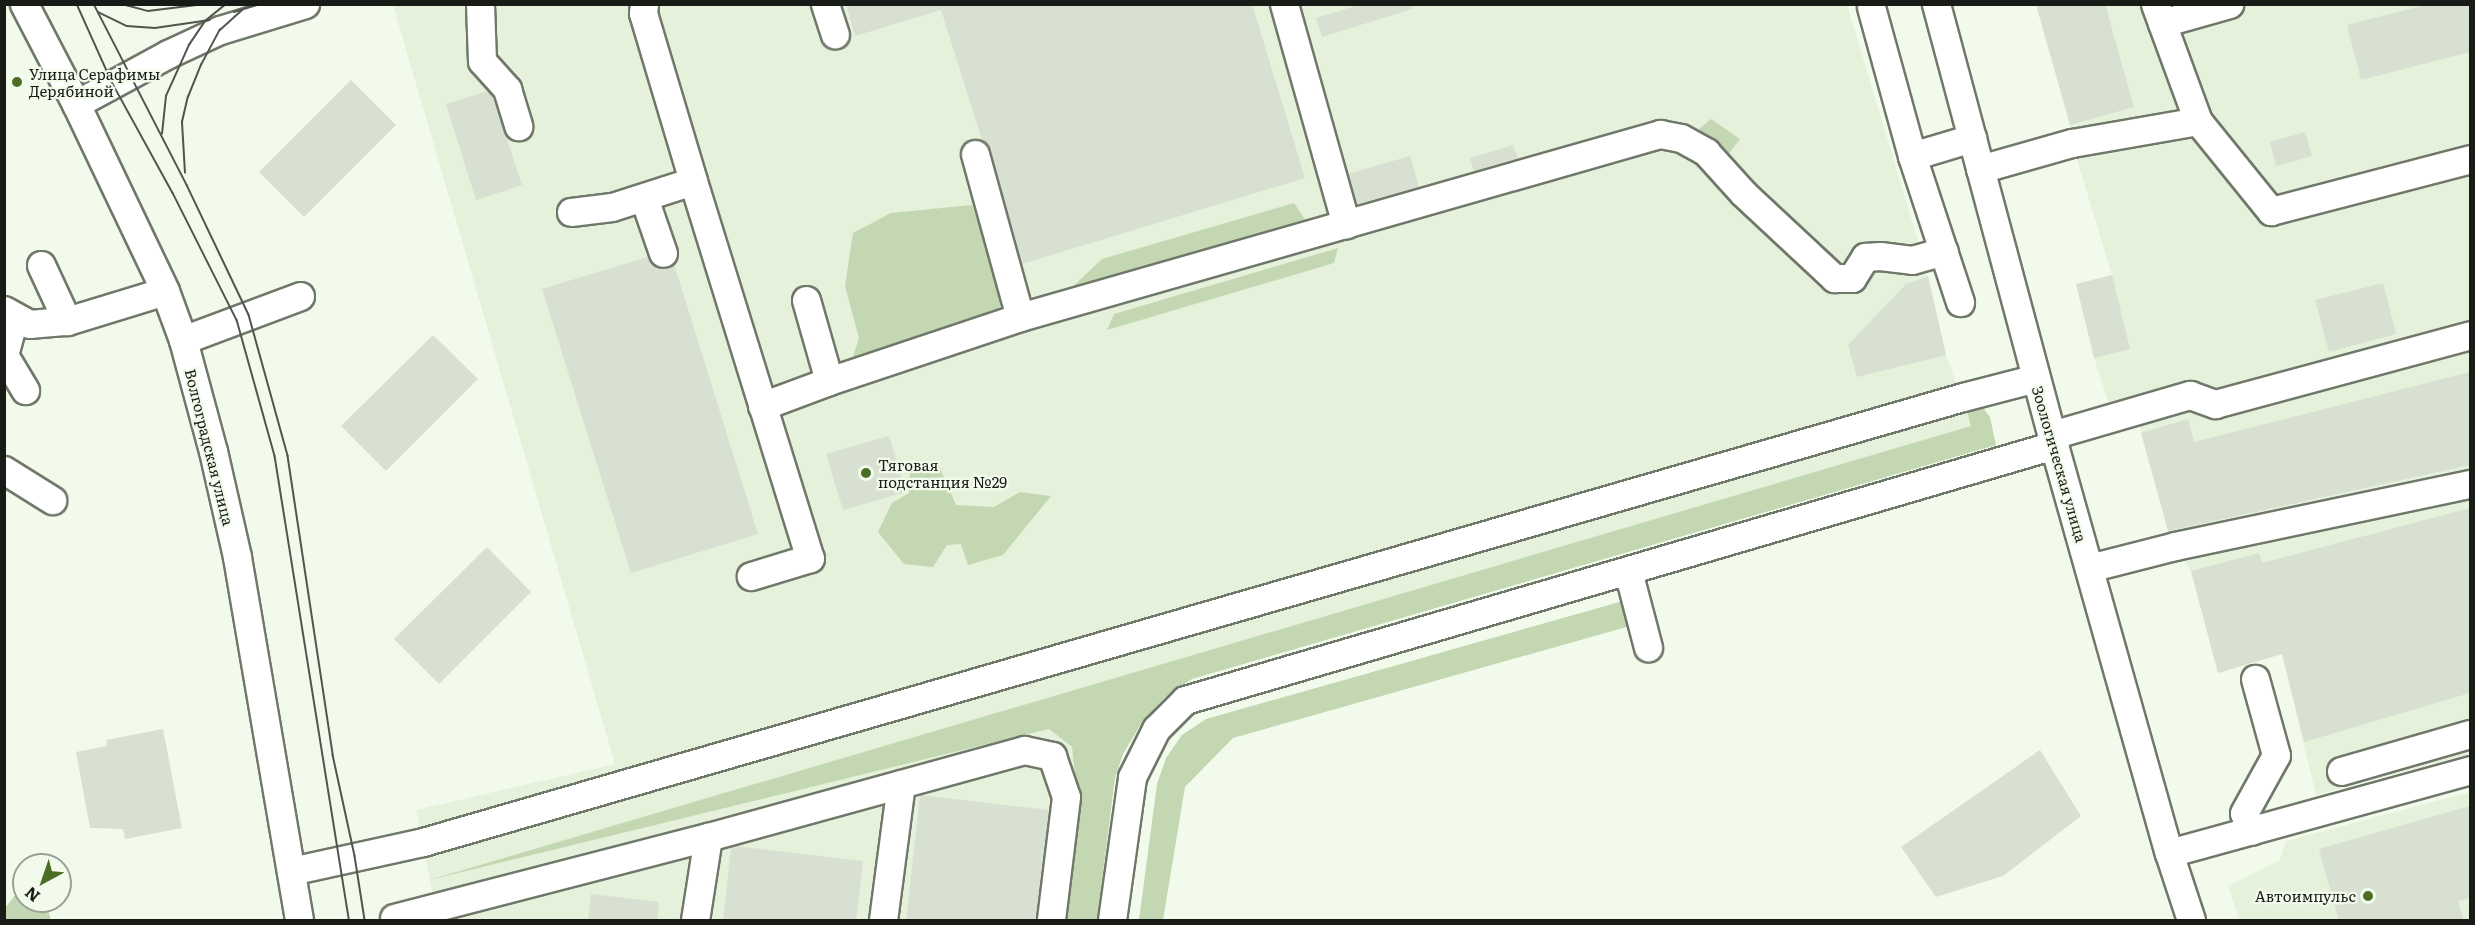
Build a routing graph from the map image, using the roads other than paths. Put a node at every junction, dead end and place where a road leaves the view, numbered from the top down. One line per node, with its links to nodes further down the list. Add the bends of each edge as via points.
1 (305, 4): 12 (street, via 220,30)
2 (480, 4): 14 (street, via 482,61 507,88)
3 (644, 4): 20 (street)
4 (825, 4): 11 (street)
5 (1284, 4): 23 (street)
6 (1936, 4): 15 (street, Зоологическая улица)
7 (2229, 4): 10 (street)
8 (1871, 7): 17 (street)
9 (34, 8): 12 (street, Волгоградская улица)
10 (2159, 14): 13 (street)
11 (836, 34)
12 (76, 104): 27 (street, Волгоградская улица)
13 (2198, 121): 18 (street, via 2271,211); 19 (street, via 2072,143)
14 (518, 126)
15 (1972, 138): 17 (street); 19 (street, Зоологическая улица)
16 (975, 154): 32 (street)
17 (1912, 156): 24 (street)
18 (2470, 159)
19 (1980, 169): 36 (street, Зоологическая улица)
20 (693, 181): 21 (street); 39 (street)
21 (644, 198): 22 (street); 25 (street)
22 (571, 212)
23 (1346, 224): 24 (street, via 1660,134 1681,138 1706,152 1743,193 1834,278 1852,278 1865,257 1912,260); 32 (street)
24 (1944, 251): 30 (street)
25 (663, 253)
26 (41, 265): 33 (street)
27 (165, 291): 33 (street); 35 (street, Волгоградская улица)
28 (300, 296): 35 (street)
29 (806, 300): 37 (street)
30 (1960, 302)
31 (9, 314): 33 (street, via 29,324); 38 (street, via 4,355)
32 (1020, 317): 37 (street)
33 (67, 321)
34 (2470, 335): 40 (street, via 2215,404 2190,395)
35 (183, 340): 56 (street, Волгоградская улица, via 237,557)
36 (2036, 378): 40 (street, Зоологическая улица); 56 (street, via 423,842)
37 (829, 381): 39 (street)
38 (25, 390)
39 (762, 406): 46 (street, via 810,558)
40 (2053, 440): 44 (street, Зоологическая улица); 45 (street)
41 (4, 470): 43 (street)
42 (2470, 484): 44 (street)
43 (52, 500)
44 (2089, 568): 55 (street, Зоологическая улица)
45 (1628, 571): 47 (street); 63 (street, via 1185,700 1156,729 1132,777)
46 (751, 576)
47 (1648, 647)
48 (2255, 679): 53 (street, via 2276,755 2244,813)
49 (2470, 734): 51 (street)
50 (2470, 770): 53 (street)
51 (2341, 771)
52 (901, 784): 54 (street); 61 (street); 62 (street, via 1024,750 1052,756 1066,798)
53 (2251, 831): 55 (street)
54 (708, 837): 57 (street); 60 (street)
55 (2169, 853): 64 (street, Зоологическая улица)
56 (291, 871): 59 (street, Волгоградская улица)
57 (462, 911): 58 (street)
58 (386, 919)
59 (299, 921)
60 (695, 921)
61 (883, 921)
62 (1051, 921)
63 (1112, 921)
64 (2191, 921)

